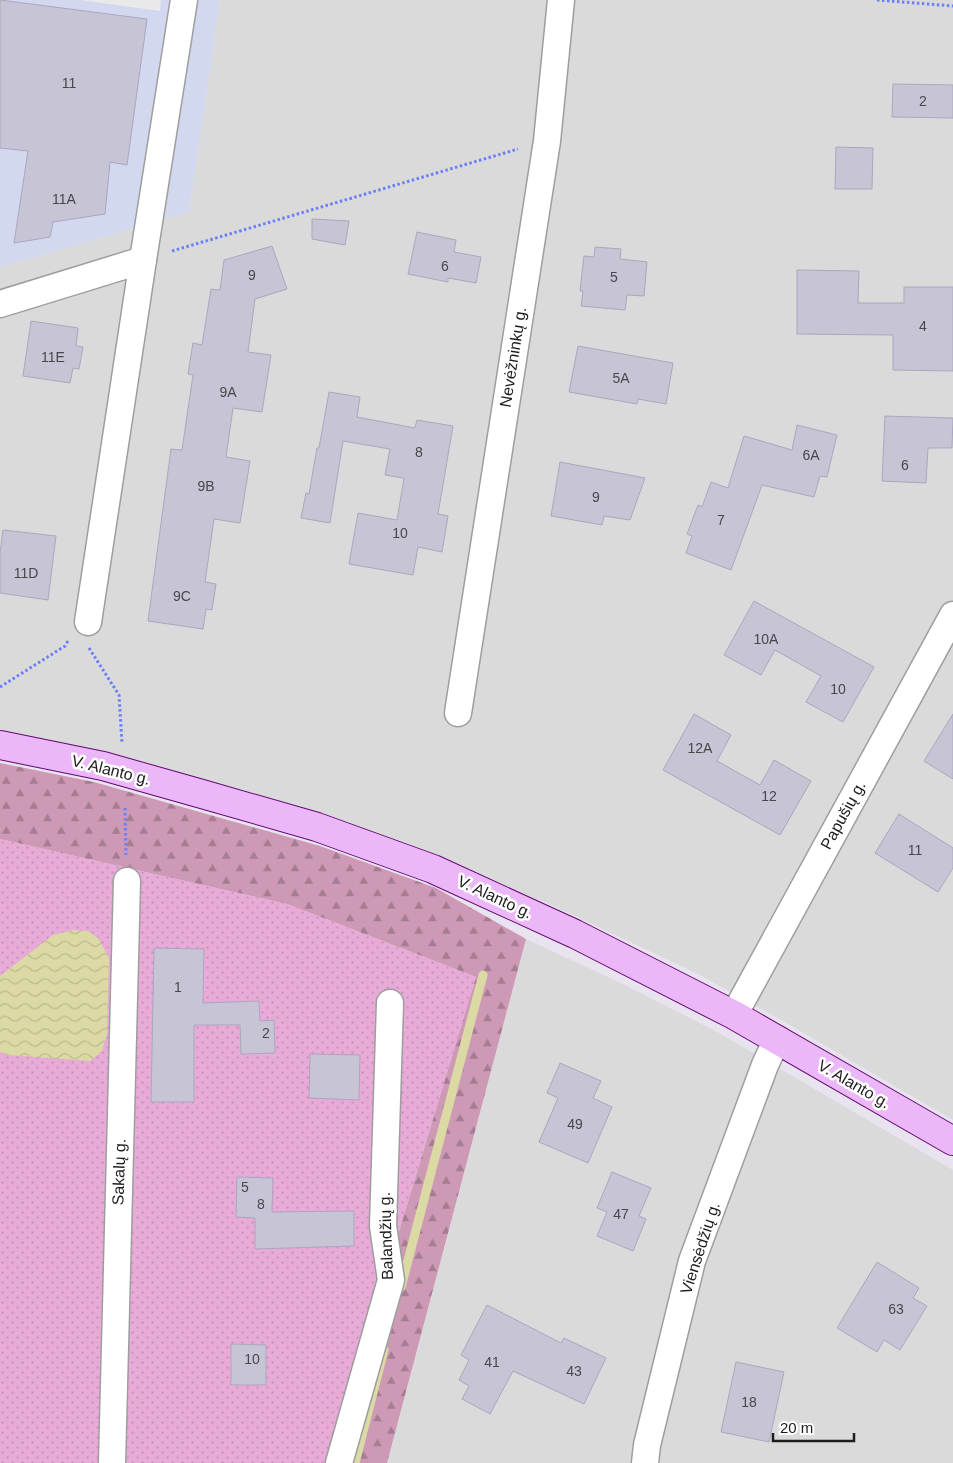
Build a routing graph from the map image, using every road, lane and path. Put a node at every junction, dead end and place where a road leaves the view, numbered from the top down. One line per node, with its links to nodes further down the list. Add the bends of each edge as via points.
1 (184, 0): 6 (street)
2 (561, 0): 5 (street, Nevėžninkų g.)
3 (877, 0): 4 (path)
4 (953, 6)
5 (547, 141): 6 (path); 11 (street, Nevėžninkų g.)
6 (142, 260): 7 (street); 9 (street)
7 (0, 304)
8 (953, 615): 17 (street, Papušių g.)
9 (82, 625): 10 (path, via 65,646); 13 (path, via 119,695)
10 (0, 686)
11 (458, 713)
12 (0, 746): 13 (main road, V. Alanto g.)
13 (123, 772): 17 (main road, V. Alanto g., via 316,827 433,869 575,934)
14 (125, 808): 15 (path)
15 (127, 881): 20 (street, Sakalų g.)
16 (390, 1003): 21 (street, Balandžių g., via 383,1226 391,1280)
17 (734, 1015): 18 (main road, V. Alanto g.)
18 (777, 1039): 19 (main road, V. Alanto g.); 22 (street, Viensėdžių g., via 692,1261)
19 (953, 1141)
20 (112, 1463)
21 (339, 1463)
22 (645, 1463)

